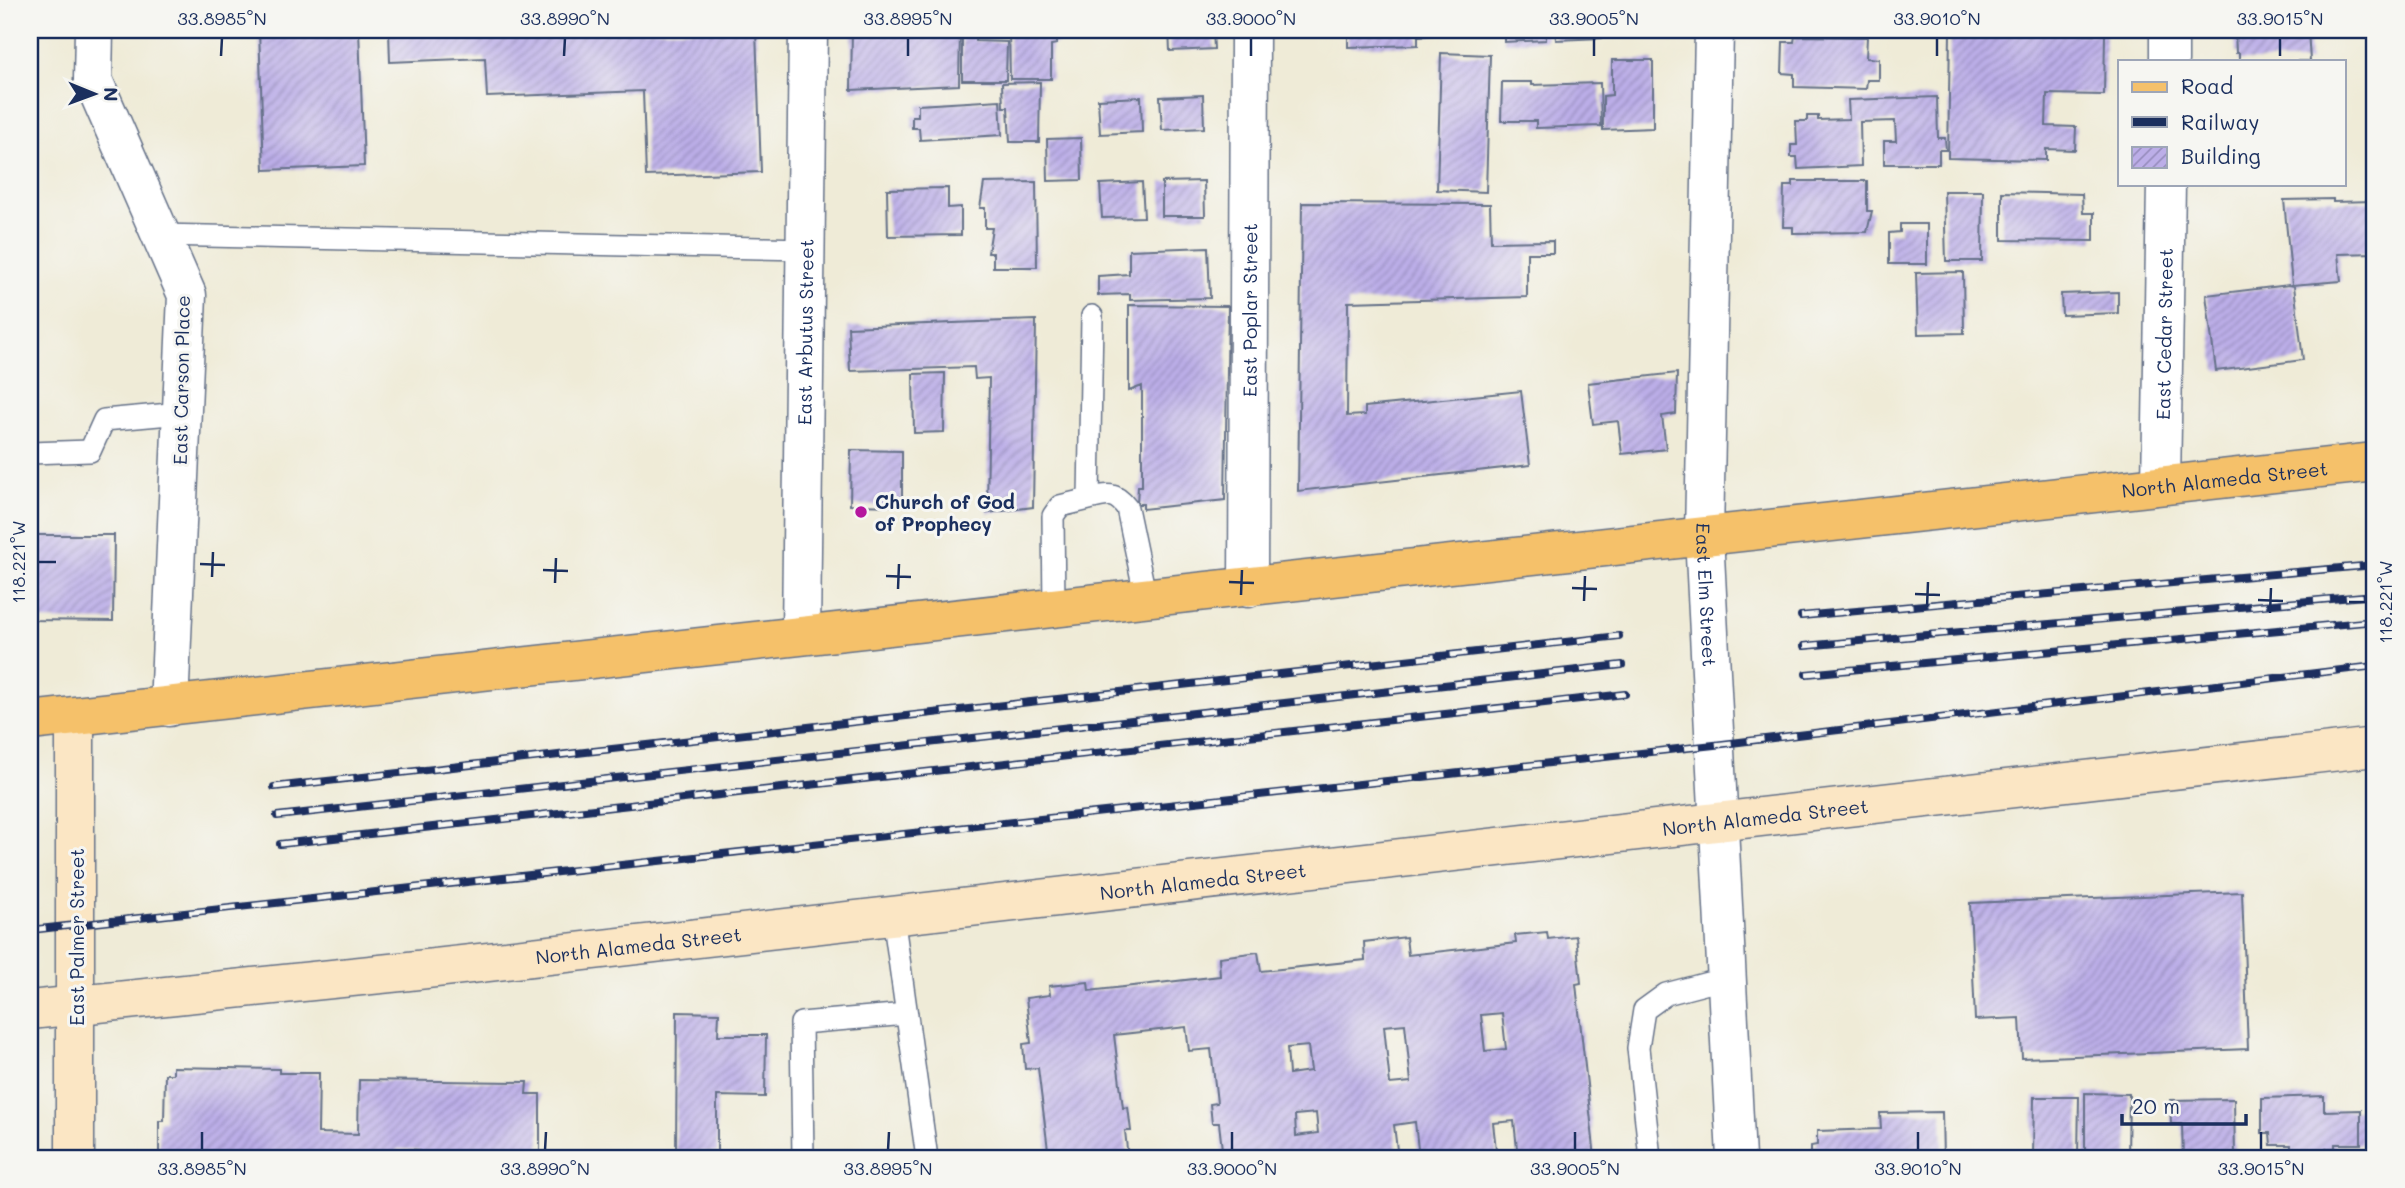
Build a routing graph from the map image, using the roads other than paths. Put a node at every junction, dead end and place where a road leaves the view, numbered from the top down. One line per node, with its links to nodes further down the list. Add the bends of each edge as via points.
1 (94, 30): 8 (street, East Carson Place, via 93,80)
2 (808, 30): 9 (street, East Arbutus Street)
3 (1250, 30): 17 (street, East Poplar Street)
4 (1714, 30): 16 (street, East Elm Street)
5 (2169, 30): 6 (street)
6 (2169, 60)
7 (2166, 186): 14 (street, East Cedar Street)
8 (160, 235): 9 (lane); 11 (street, East Carson Place, via 187,295)
9 (806, 249): 20 (street, East Arbutus Street)
10 (1092, 316): 15 (lane)
11 (181, 413): 12 (lane, via 104,420 90,451); 21 (street, East Carson Place)
12 (30, 453)
13 (2375, 462): 14 (main road, North Alameda Street)
14 (2161, 484): 16 (main road, North Alameda Street)
15 (1089, 499): 18 (lane, via 1110,493 1127,508); 19 (lane, via 1060,506 1053,516)
16 (1703, 536): 17 (main road, North Alameda Street); 25 (street, East Elm Street)
17 (1248, 588): 18 (main road, North Alameda Street)
18 (1146, 599): 19 (main road, North Alameda Street)
19 (1054, 609): 20 (main road, North Alameda Street)
20 (801, 635): 21 (main road, North Alameda Street)
21 (169, 708): 22 (main road, North Alameda Street)
22 (75, 717): 23 (main road, North Alameda Street); 28 (street, East Palmer Street)
23 (30, 722)
24 (2375, 747): 25 (street, North Alameda Street)
25 (1718, 823): 26 (street, North Alameda Street); 27 (street, East Elm Street)
26 (892, 916): 28 (street, North Alameda Street); 30 (lane)
27 (1727, 978): 34 (lane, via 1666,994 1644,1010 1638,1048); 35 (street, East Elm Street)
28 (76, 1005): 29 (street, North Alameda Street); 31 (street, East Palmer Street)
29 (30, 1010)
30 (907, 1014): 32 (lane, via 801,1023); 33 (lane)
31 (75, 1158)
32 (803, 1158)
33 (927, 1158)
34 (1650, 1158)
35 (1736, 1158)

